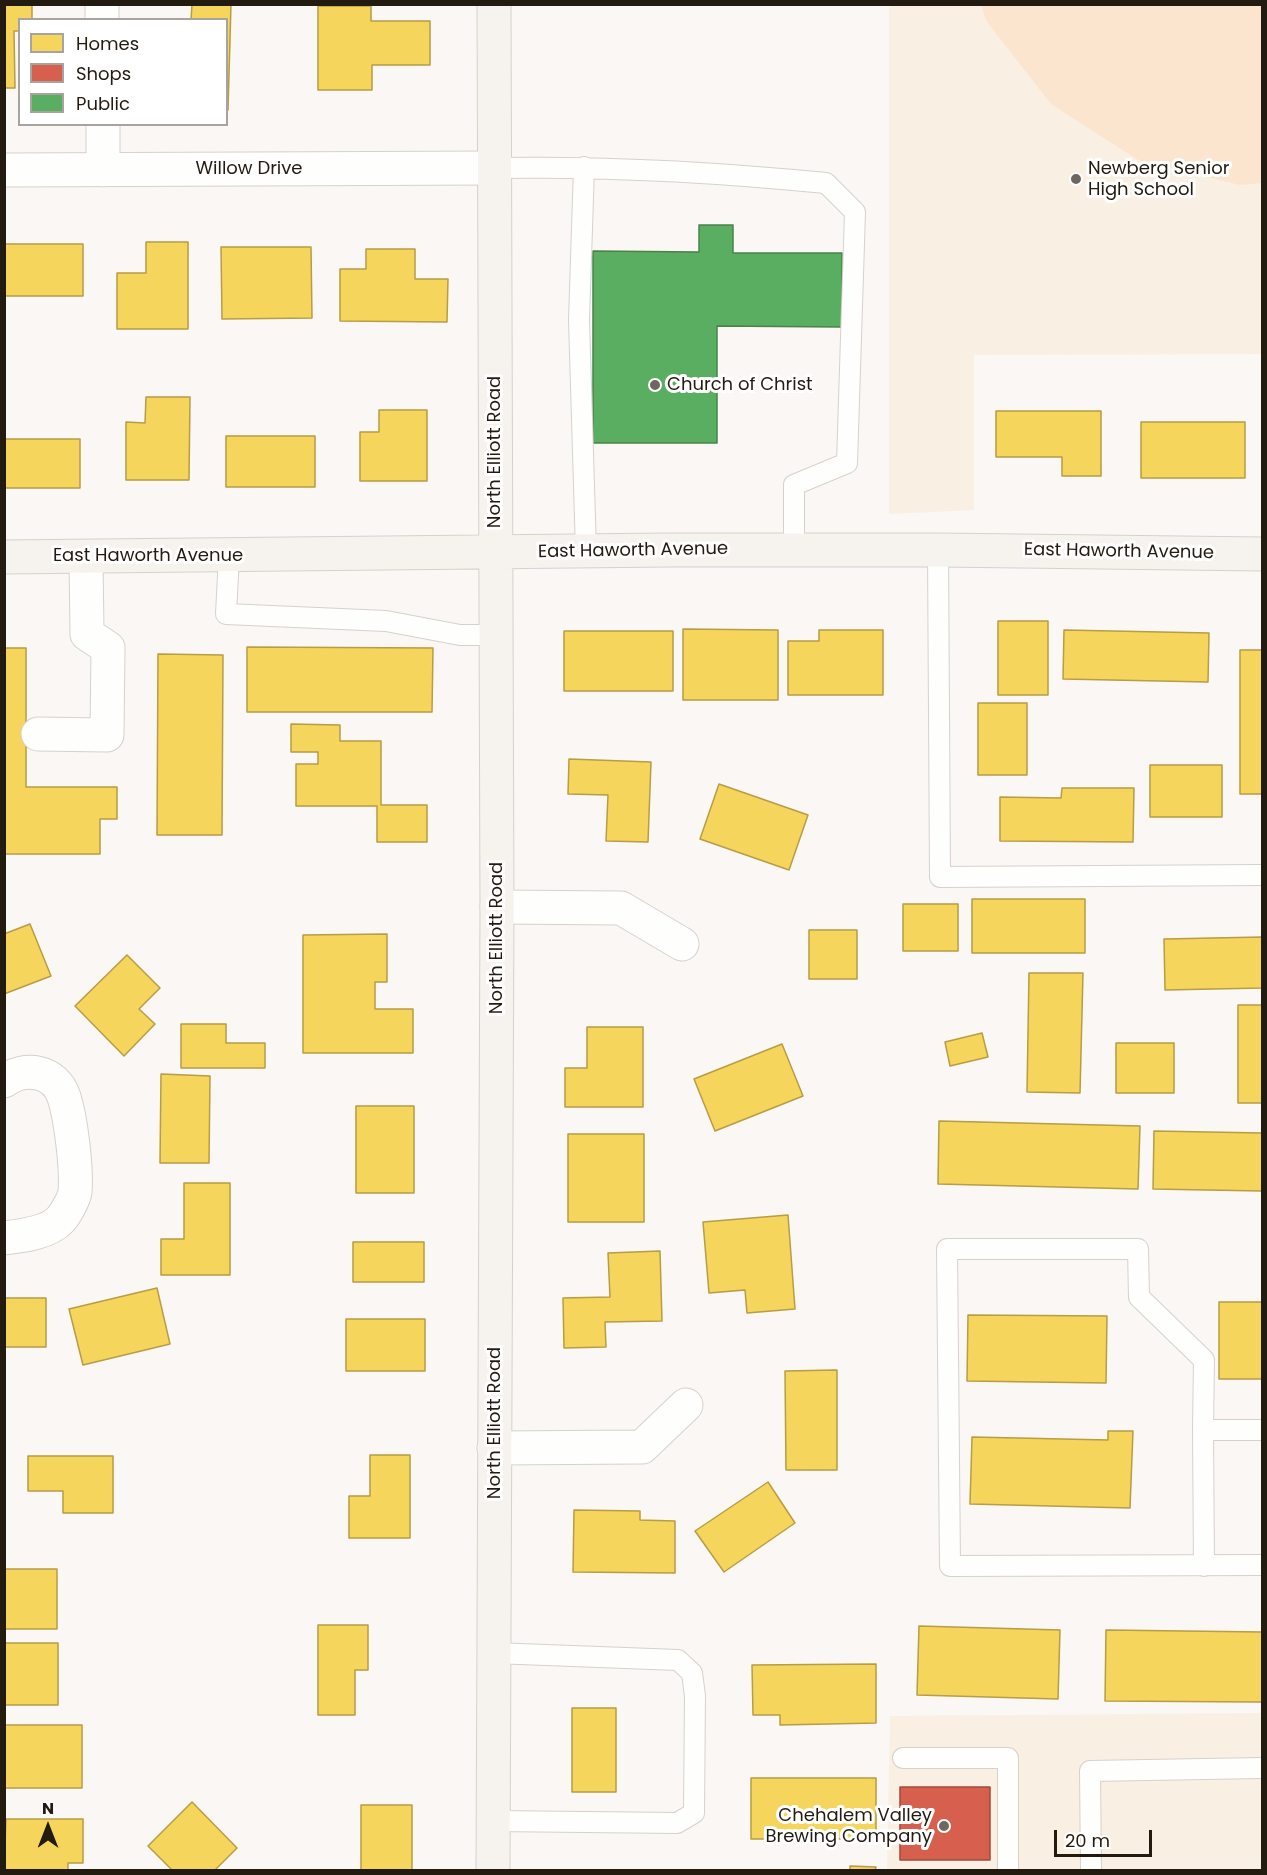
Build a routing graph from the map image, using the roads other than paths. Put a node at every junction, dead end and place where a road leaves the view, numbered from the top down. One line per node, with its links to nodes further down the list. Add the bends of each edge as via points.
1 (494, 4): 4 (street, North Elliott Road)
2 (103, 126): 6 (street)
3 (584, 167): 4 (lane); 7 (lane, via 826,183 855,212 847,463 794,485); 9 (lane, via 579,320)
4 (494, 168): 6 (street, Willow Drive); 10 (street, North Elliott Road)
5 (4, 170): 6 (street, Willow Drive)
6 (103, 170)
7 (794, 550): 8 (street, East Haworth Avenue); 9 (street, East Haworth Avenue)
8 (938, 550): 11 (street, East Haworth Avenue); 17 (lane, via 940,877)
9 (586, 552): 10 (street, East Haworth Avenue)
10 (495, 553): 12 (street, East Haworth Avenue); 15 (street, North Elliott Road)
11 (1263, 554)
12 (229, 556): 14 (street, East Haworth Avenue); 15 (lane, via 226,614 386,621 460,635)
13 (4, 557): 14 (street, East Haworth Avenue)
14 (86, 557): 16 (street, via 87,634 108,648 107,735)
15 (496, 635): 18 (street, North Elliott Road)
16 (38, 734)
17 (1263, 875)
18 (497, 907): 19 (street, via 621,908); 26 (street, North Elliott Road)
19 (682, 944)
20 (4, 1081): 22 (street, via 13,1074 32,1071 51,1078 64,1095 73,1141 75,1194 60,1221 34,1234)
21 (4, 1230): 22 (street)
22 (5, 1238)
23 (686, 1406): 26 (street, via 642,1447)
24 (1203, 1430): 25 (lane); 28 (lane); 28 (lane, via 1204,1359 1139,1297 1138,1249 947,1249 950,1566)
25 (1263, 1430)
26 (494, 1448): 29 (street, North Elliott Road)
27 (1263, 1565): 28 (lane)
28 (1204, 1566)
29 (494, 1653): 32 (street, North Elliott Road); 32 (lane, via 678,1660 692,1673 695,1696 694,1813 677,1823)
30 (903, 1758): 34 (lane, via 1008,1758)
31 (1263, 1768): 35 (lane, via 1090,1771)
32 (493, 1821): 33 (street, North Elliott Road)
33 (493, 1870)
34 (1008, 1870)
35 (1091, 1870)

